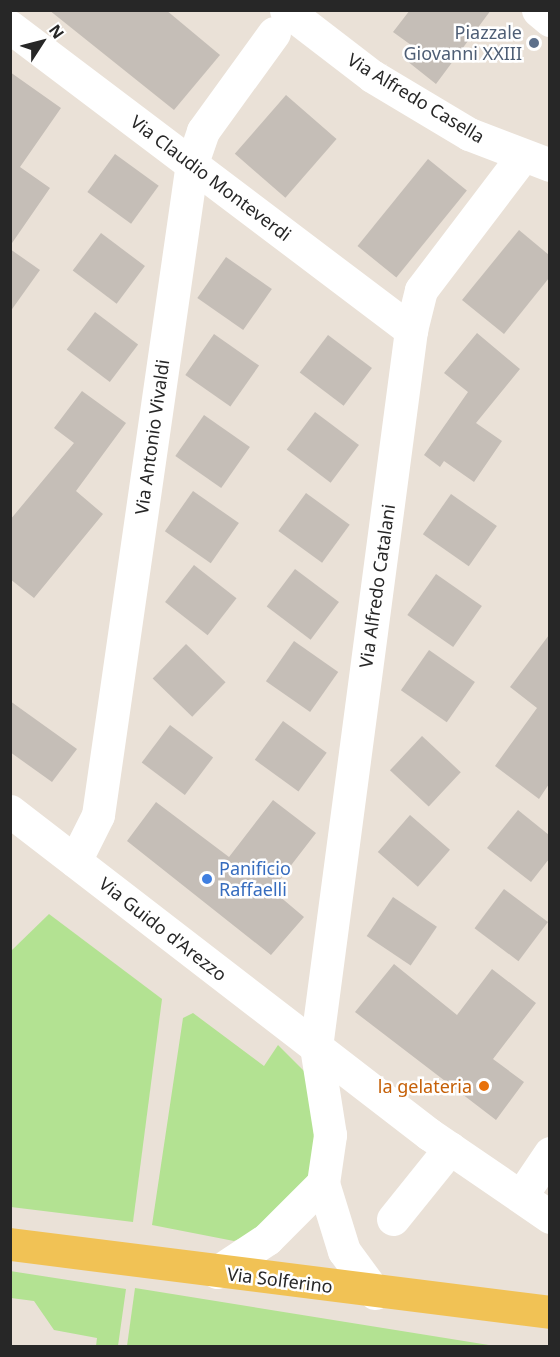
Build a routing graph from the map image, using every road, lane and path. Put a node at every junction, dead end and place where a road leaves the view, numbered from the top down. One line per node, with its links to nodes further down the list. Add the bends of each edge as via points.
1 (538, 10): 2 (street)
2 (549, 20)
3 (280, 22): 5 (street, Via Alfredo Casella, via 469,134); 6 (street, Via Antonio Vivaldi, via 203,131)
4 (10, 27): 6 (street, Via Claudio Monteverdi)
5 (536, 161): 7 (street, Via Alfredo Casella); 8 (street, Via Alfredo Catalani, via 422,290)
6 (192, 163): 8 (street, Via Claudio Monteverdi); 10 (street, Via Antonio Vivaldi, via 98,814)
7 (549, 184)
8 (411, 330): 11 (street, Via Alfredo Catalani)
9 (10, 811): 10 (street, Via Guido d'Arezzo)
10 (75, 861): 11 (street, Via Guido d'Arezzo)
11 (316, 1047): 12 (street, Via Guido d'Arezzo); 14 (street, via 330,1135)
12 (450, 1148): 15 (street, Via Guido d'Arezzo); 17 (street)
13 (549, 1153): 15 (street)
14 (323, 1183): 19 (street, via 267,1239); 20 (street, via 344,1251)
15 (522, 1196): 16 (street, Via Guido d'Arezzo)
16 (549, 1217)
17 (393, 1219)
18 (10, 1244): 19 (main road, Via Solferino)
19 (217, 1272): 20 (main road, Via Solferino)
20 (375, 1293): 21 (main road, Via Solferino)
21 (549, 1311)

